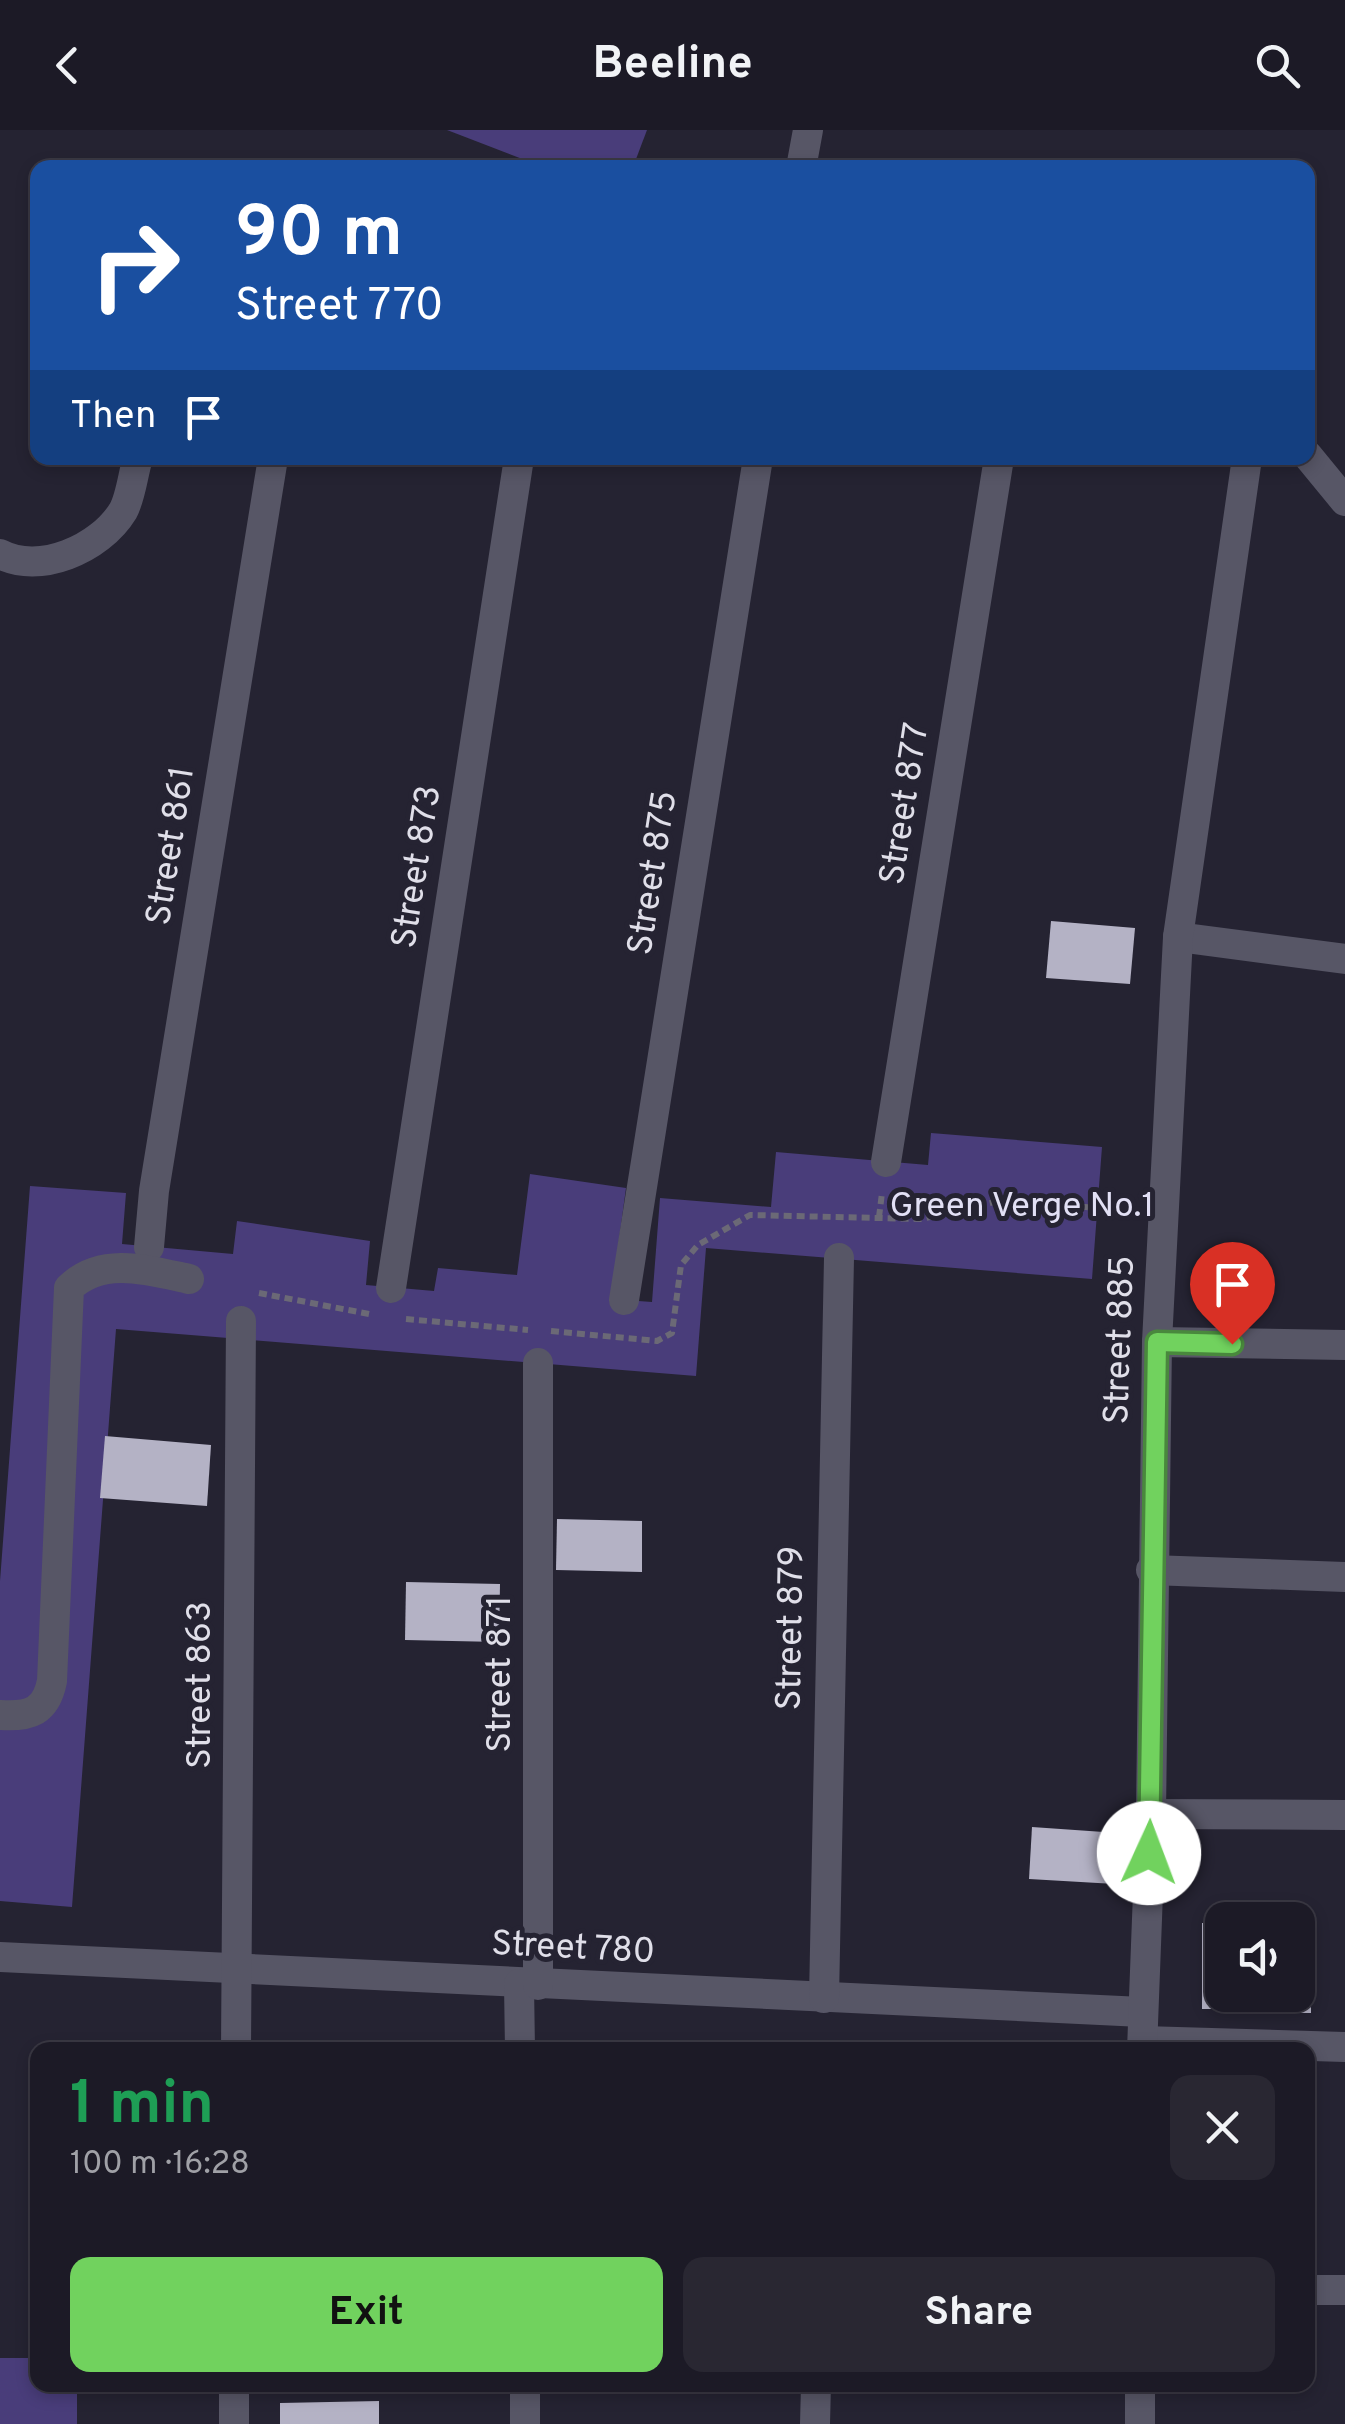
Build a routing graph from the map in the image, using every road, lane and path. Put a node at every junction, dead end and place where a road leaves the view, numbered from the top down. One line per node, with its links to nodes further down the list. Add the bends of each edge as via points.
1 (808, 130): 2 (street)
2 (802, 160)
3 (1315, 464): 10 (street)
4 (136, 465): 11 (street, via 122,511 80,552 16,562)
5 (272, 465): 16 (street, Street 861)
6 (519, 465): 19 (street, Street 873)
7 (757, 465): 21 (street, Street 875)
8 (998, 465): 14 (street, Street 877)
9 (1247, 465): 12 (street, Street 885)
10 (1345, 500)
11 (0, 554)
12 (1178, 937): 13 (street); 15 (street, Street 885)
13 (1345, 958)
14 (886, 1162)
15 (1164, 1214): 20 (path, via 1002,1200 922,1219 750,1215 698,1245 682,1265 672,1334 657,1341 441,1324); 23 (street, Street 885)
16 (150, 1247)
17 (839, 1258): 34 (street, Street 879)
18 (188, 1280): 28 (street, via 108,1268 84,1274 69,1288 52,1681 48,1702 36,1712)
19 (391, 1288)
20 (244, 1290)
21 (624, 1300)
22 (241, 1321): 32 (street, Street 863)
23 (1157, 1342): 24 (street); 26 (street, Street 885)
24 (1345, 1345)
25 (538, 1363): 33 (street, Street 871)
26 (1151, 1570): 27 (street); 29 (street, Street 885)
27 (1345, 1576)
28 (0, 1716)
29 (1151, 1814): 30 (street); 35 (street, Street 885)
30 (1345, 1815)
31 (0, 1957): 32 (street, Street 780)
32 (236, 1968): 33 (street, Street 780); 36 (street, Street 863)
33 (528, 1985): 34 (street, Street 780); 37 (street, Street 871)
34 (824, 1998): 35 (street, Street 780)
35 (1142, 2034): 38 (street, Street 780)
36 (236, 2042)
37 (521, 2042)
38 (1258, 2042)
39 (1315, 2046): 40 (street, Street 780)
40 (1345, 2048)
41 (1315, 2290): 42 (street)
42 (1345, 2290)
43 (234, 2392): 47 (street)
44 (524, 2392): 48 (street)
45 (816, 2392): 49 (street)
46 (1140, 2392): 50 (street)
47 (234, 2424)
48 (525, 2424)
49 (815, 2424)
50 (1140, 2424)

